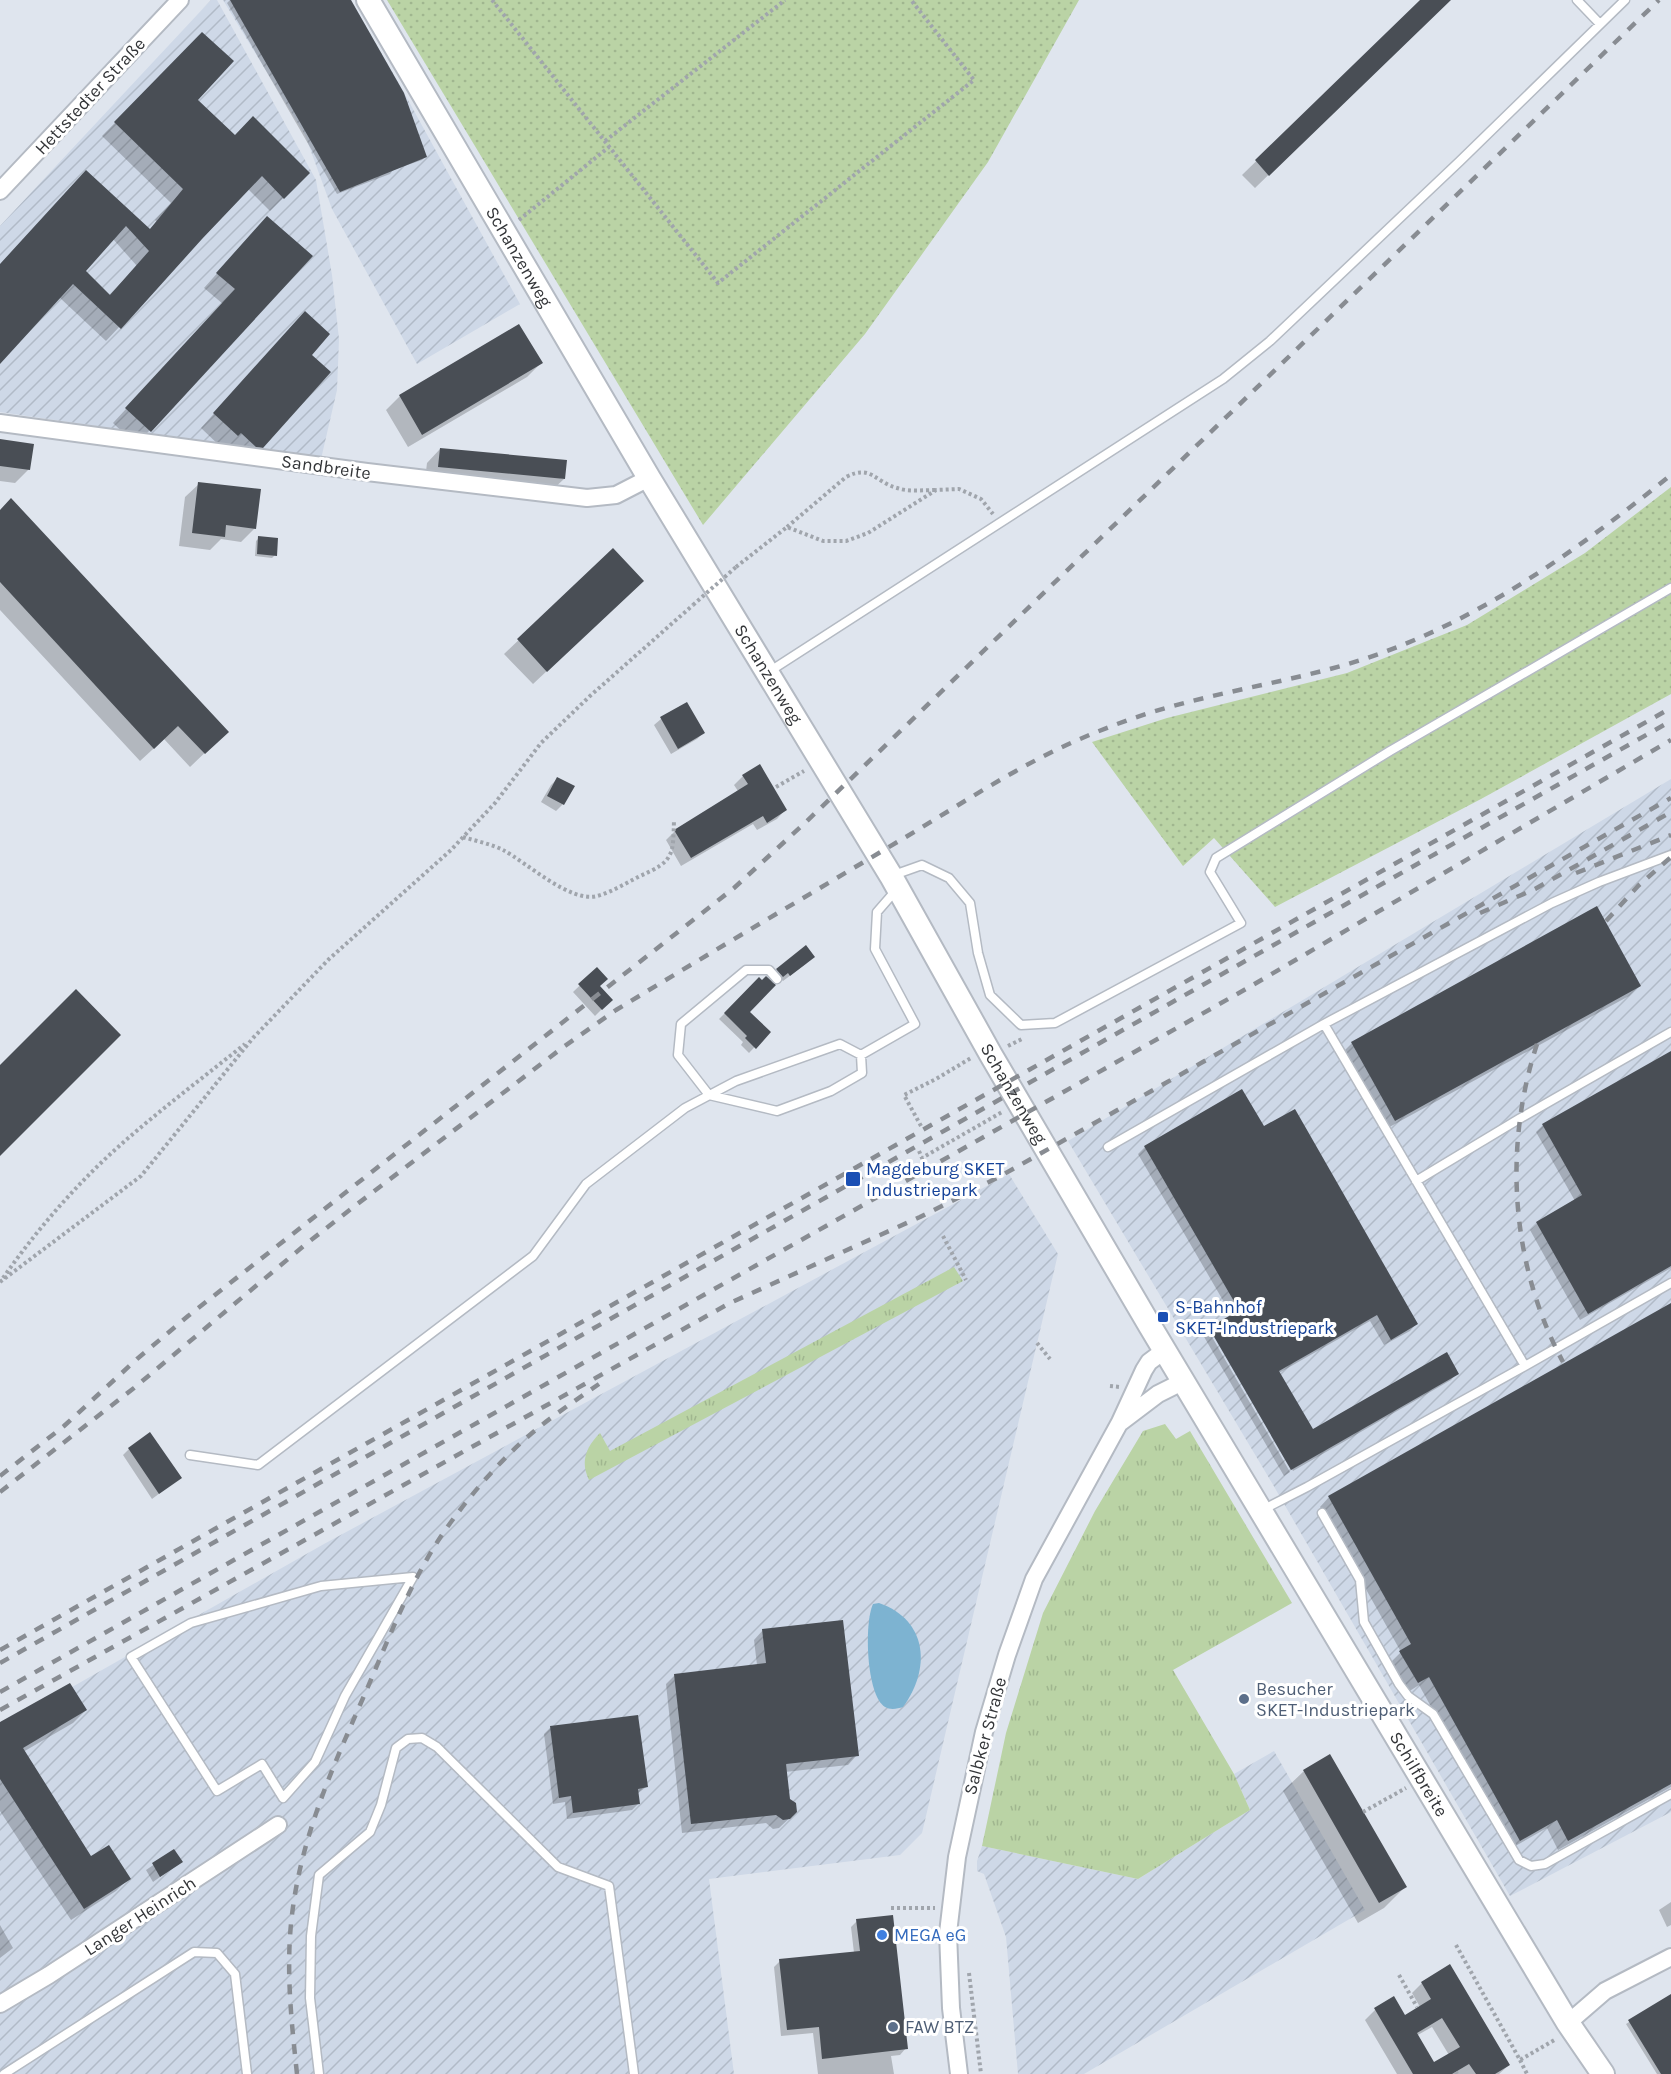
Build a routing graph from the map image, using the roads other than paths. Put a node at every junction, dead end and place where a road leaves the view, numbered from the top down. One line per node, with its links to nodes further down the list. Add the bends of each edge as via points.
1 (180, 0): 6 (street, Hettstedter Straße)
2 (368, 0): 8 (main road, Schanzenweg)
3 (1577, 0): 5 (lane)
4 (1625, 0): 5 (lane)
5 (1600, 24): 10 (lane, via 1270,341 1223,379)
6 (0, 191)
7 (0, 423): 8 (street, Sandbreite, via 587,498 616,495)
8 (649, 478): 10 (main road, Schanzenweg)
9 (1671, 588): 12 (lane, via 1390,751 1216,858 1210,872 1241,923 1055,1023 1021,1025 990,994 970,903 949,878 922,865)
10 (767, 673): 12 (main road, Schanzenweg)
11 (1671, 855): 14 (lane, via 1552,903)
12 (894, 882): 16 (lane, via 877,912 875,949 915,1024); 21 (main road, Schanzenweg)
13 (777, 979): 17 (lane, via 769,970 746,970 681,1024 678,1055)
14 (1324, 1024): 18 (lane); 19 (lane)
15 (1671, 1032): 19 (lane)
16 (861, 1055): 17 (lane, via 840,1044); 17 (lane, via 862,1073 831,1091 777,1111)
17 (709, 1095): 25 (lane, via 685,1108 585,1184 532,1256 258,1464)
18 (1108, 1147)
19 (1416, 1181): 22 (lane)
20 (1671, 1283): 22 (lane)
21 (1165, 1350): 23 (main road, Schilfbreite); 24 (street, Salbker Straße, via 1149,1362)
22 (1525, 1365): 26 (lane)
23 (1184, 1381): 24 (street, Salbker Straße, via 1158,1394); 26 (main road, Schilfbreite)
24 (1120, 1422): 38 (street, Salbker Straße, via 1034,1579 984,1732 950,1908 948,1957)
25 (190, 1455)
26 (1261, 1511): 33 (main road, Schilfbreite)
27 (1322, 1513): 29 (lane, via 1360,1580 1364,1622 1399,1684 1408,1696 1433,1714 1519,1860 1532,1866 1545,1864)
28 (413, 1576): 28 (lane, via 345,1696 315,1762 283,1798 262,1764 217,1791 131,1657 191,1623 321,1586)
29 (1671, 1794)
30 (278, 1825): 32 (street, Langer Heinrich)
31 (1671, 1957): 33 (street, via 1605,1991)
32 (0, 2004)
33 (1563, 2031): 39 (main road, Schilfbreite)
34 (3, 2074): 35 (lane, via 194,1952 218,1953 235,1974)
35 (247, 2074)
36 (319, 2074): 37 (lane, via 310,1998 311,1936 319,1875 370,1832 396,1748 408,1738 422,1738 438,1747 558,1867 609,1886)
37 (634, 2074)
38 (959, 2074)
39 (1604, 2074)

